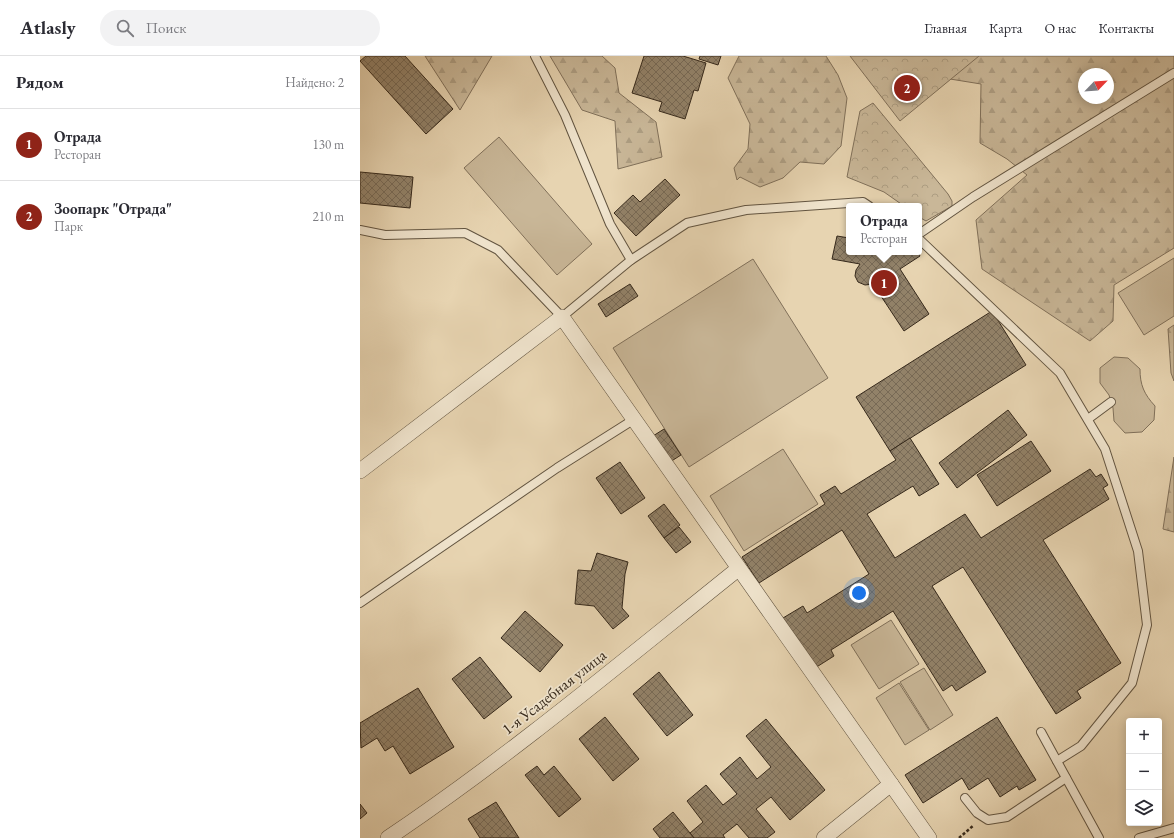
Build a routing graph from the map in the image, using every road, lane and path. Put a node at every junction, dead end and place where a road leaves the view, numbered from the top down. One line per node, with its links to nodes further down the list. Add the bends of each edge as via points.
1 (535, 56): 9 (lane, via 565,115 610,224)
2 (1174, 73): 7 (lane, via 973,197)
3 (846, 203): 9 (lane, via 746,210 687,223)
4 (848, 203): 5 (lane)
5 (865, 203)
6 (360, 230): 10 (lane, via 385,235 465,233 498,250)
7 (922, 232)
8 (922, 242): 12 (lane, via 1060,373)
9 (631, 260): 10 (lane)
10 (562, 317): 13 (street); 14 (street)
11 (1111, 402): 12 (lane)
12 (1088, 419): 18 (lane, via 1105,449 1138,551 1147,625 1132,683 1081,746)
13 (633, 420): 15 (street); 16 (lane, via 557,468)
14 (360, 470)
15 (738, 569): 20 (street); 24 (street, 1-я Усадебная улица, via 456,792)
16 (360, 604)
17 (1041, 732): 18 (lane)
18 (1057, 761): 19 (lane)
19 (1066, 778): 22 (lane, via 1007,817 988,820); 28 (lane)
20 (891, 784): 25 (street); 26 (street)
21 (965, 798): 22 (lane, via 976,813)
22 (985, 818): 27 (path)
23 (1174, 828): 29 (lane)
24 (388, 838)
25 (824, 838)
26 (929, 838)
27 (959, 838)
28 (1099, 838)
29 (1139, 838)

